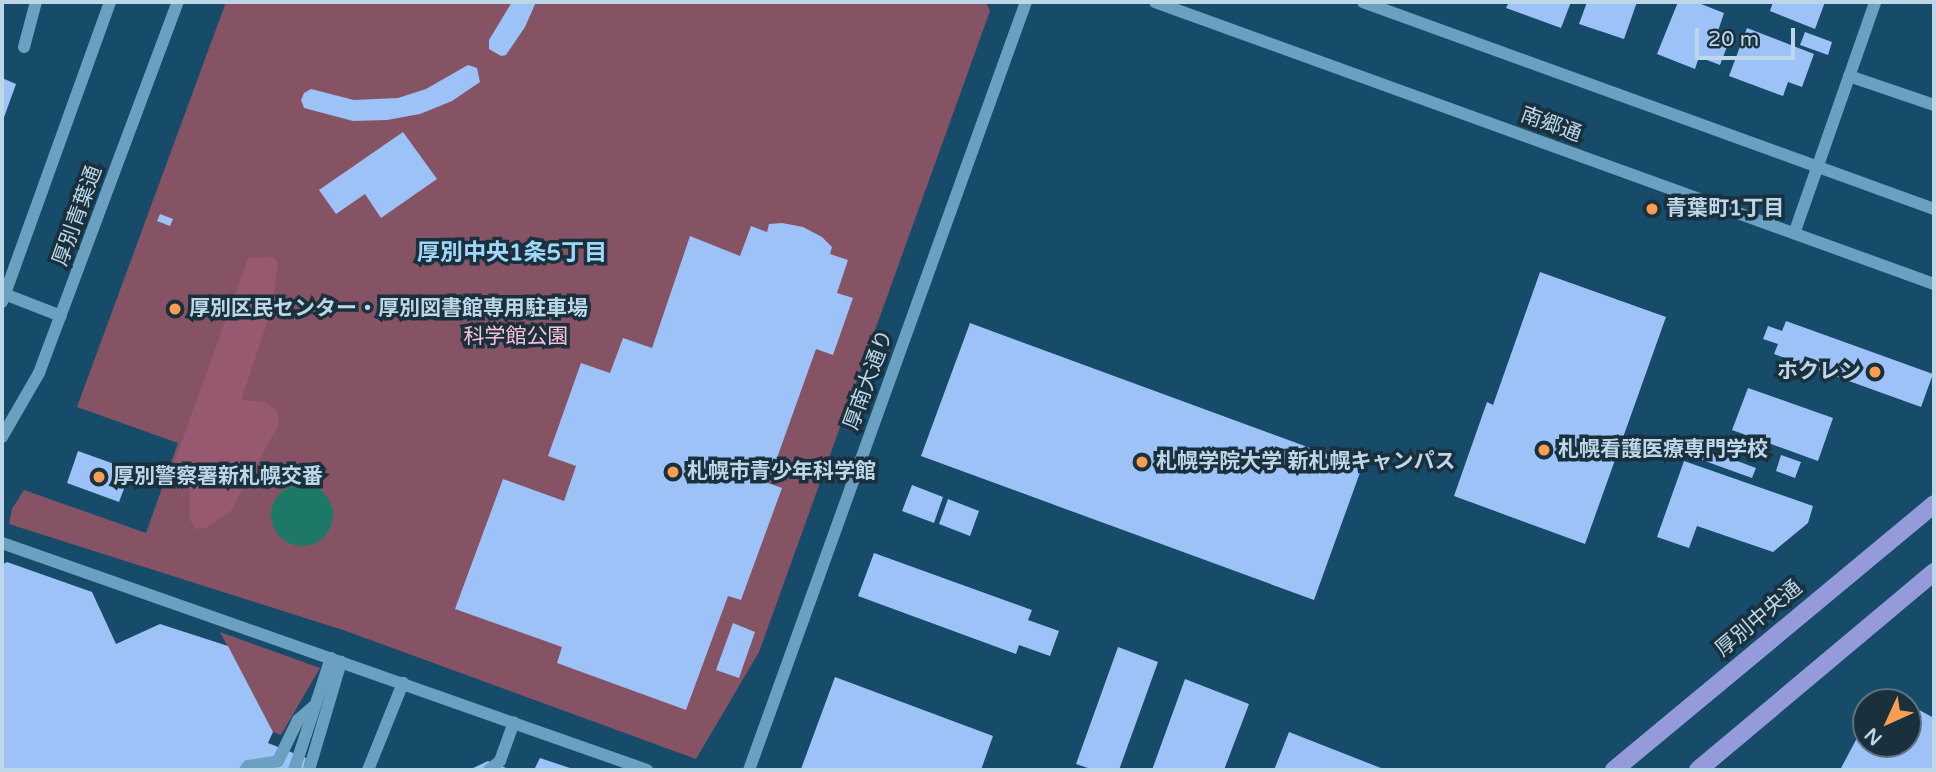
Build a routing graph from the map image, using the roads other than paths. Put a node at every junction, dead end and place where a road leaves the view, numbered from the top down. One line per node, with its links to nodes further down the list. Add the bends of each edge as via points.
1 (36, 2): 8 (street)
2 (110, 2): 15 (street, 厚別青葉通)
3 (178, 2): 16 (street, 厚別青葉通)
4 (1026, 2): 32 (street, 厚南大通り)
5 (1155, 2): 13 (street, 南郷通)
6 (1363, 2): 11 (street)
7 (1875, 2): 9 (street)
8 (24, 47)
9 (1849, 76): 10 (street); 11 (street)
10 (1934, 105)
11 (1817, 165): 12 (street); 13 (street)
12 (1934, 209)
13 (1795, 231): 14 (street, 南郷通)
14 (1934, 284)
15 (3, 296): 16 (street)
16 (61, 316): 17 (street, 厚別青葉通, via 39,373)
17 (2, 437)
18 (1934, 504): 33 (main road, 厚別中央通)
19 (2, 543): 21 (street)
20 (1934, 572): 34 (main road)
21 (336, 660): 22 (street); 23 (street); 28 (street)
22 (404, 684): 24 (street); 29 (street)
23 (313, 707): 25 (street, via 298,720); 27 (street)
24 (514, 723): 30 (street, via 499,761); 31 (street)
25 (280, 760): 26 (street)
26 (245, 770)
27 (294, 770)
28 (309, 770)
29 (368, 770)
30 (489, 770)
31 (648, 770)
32 (749, 770)
33 (1614, 770)
34 (1698, 770)

